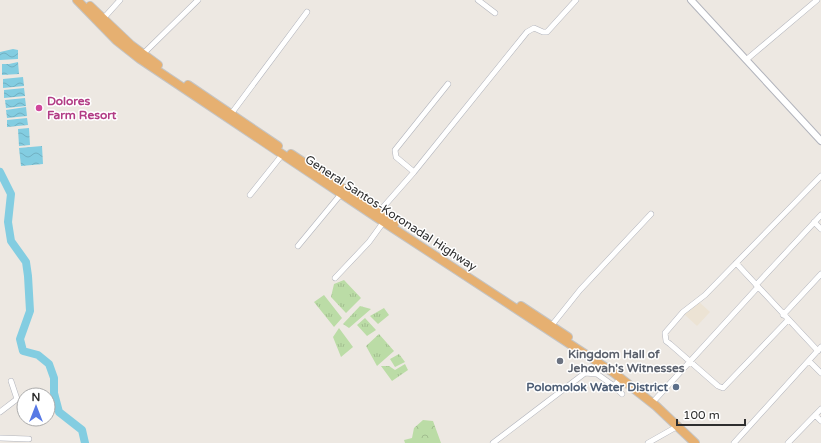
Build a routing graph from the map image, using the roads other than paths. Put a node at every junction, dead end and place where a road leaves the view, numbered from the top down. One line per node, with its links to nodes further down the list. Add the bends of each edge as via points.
1 (77, 0): 11 (highway, General Santos-Koronadal Highway)
2 (84, 0): 11 (highway, General Santos-Koronadal Highway)
3 (120, 0): 11 (street)
4 (198, 0): 12 (street)
5 (478, 0): 10 (street)
6 (576, 0): 19 (street, via 547,32 534,28 527,32)
7 (691, 0): 13 (street)
8 (817, 0): 13 (street)
9 (307, 12): 16 (street)
10 (495, 13)
11 (100, 21): 12 (highway, General Santos-Koronadal Highway); 14 (highway, General Santos-Koronadal Highway, via 116,40)
12 (143, 54): 14 (highway, General Santos-Koronadal Highway)
13 (746, 60): 17 (street)
14 (166, 74): 16 (highway, General Santos-Koronadal Highway); 18 (highway, General Santos-Koronadal Highway)
15 (448, 84): 19 (street, via 395,150 396,157)
16 (231, 114): 23 (highway, General Santos-Koronadal Highway)
17 (821, 141)
18 (282, 155): 21 (highway, General Santos-Koronadal Highway); 22 (street)
19 (414, 172): 23 (street)
20 (821, 176): 29 (street)
21 (341, 194): 23 (highway, General Santos-Koronadal Highway); 28 (street)
22 (250, 195)
23 (377, 214): 25 (highway, General Santos-Koronadal Highway)
24 (651, 214): 35 (street, via 580,290)
25 (385, 220): 31 (street); 35 (highway, General Santos-Koronadal Highway); 40 (highway, General Santos-Koronadal Highway)
26 (818, 220): 27 (street); 32 (street)
27 (821, 230)
28 (298, 246)
29 (736, 263): 32 (street); 38 (street, via 705,295 683,312 665,333 666,341)
30 (821, 274): 33 (street)
31 (335, 278)
32 (757, 286): 33 (street); 38 (street)
33 (784, 315): 34 (street)
34 (788, 320): 36 (street); 38 (street, via 723,388)
35 (552, 325): 44 (highway, General Santos-Koronadal Highway, via 616,369)
36 (819, 349): 37 (street)
37 (809, 360): 39 (street); 57 (street)
38 (690, 362): 44 (street)
39 (821, 373)
40 (621, 378): 42 (street); 44 (highway, General Santos-Koronadal Highway)
41 (11, 381): 46 (street, via 17,399)
42 (614, 386): 43 (street); 53 (street, via 597,374 585,373)
43 (622, 394)
44 (654, 401): 49 (highway, General Santos-Koronadal Highway); 56 (highway, General Santos-Koronadal Highway)
45 (821, 409): 47 (street)
46 (0, 412)
47 (815, 415): 48 (street); 52 (street)
48 (821, 421)
49 (678, 426): 54 (street); 55 (highway, General Santos-Koronadal Highway)
50 (0, 438): 51 (street)
51 (29, 439)
52 (792, 442)
53 (493, 443)
54 (648, 443)
55 (695, 443)
56 (702, 443)
57 (734, 443)

